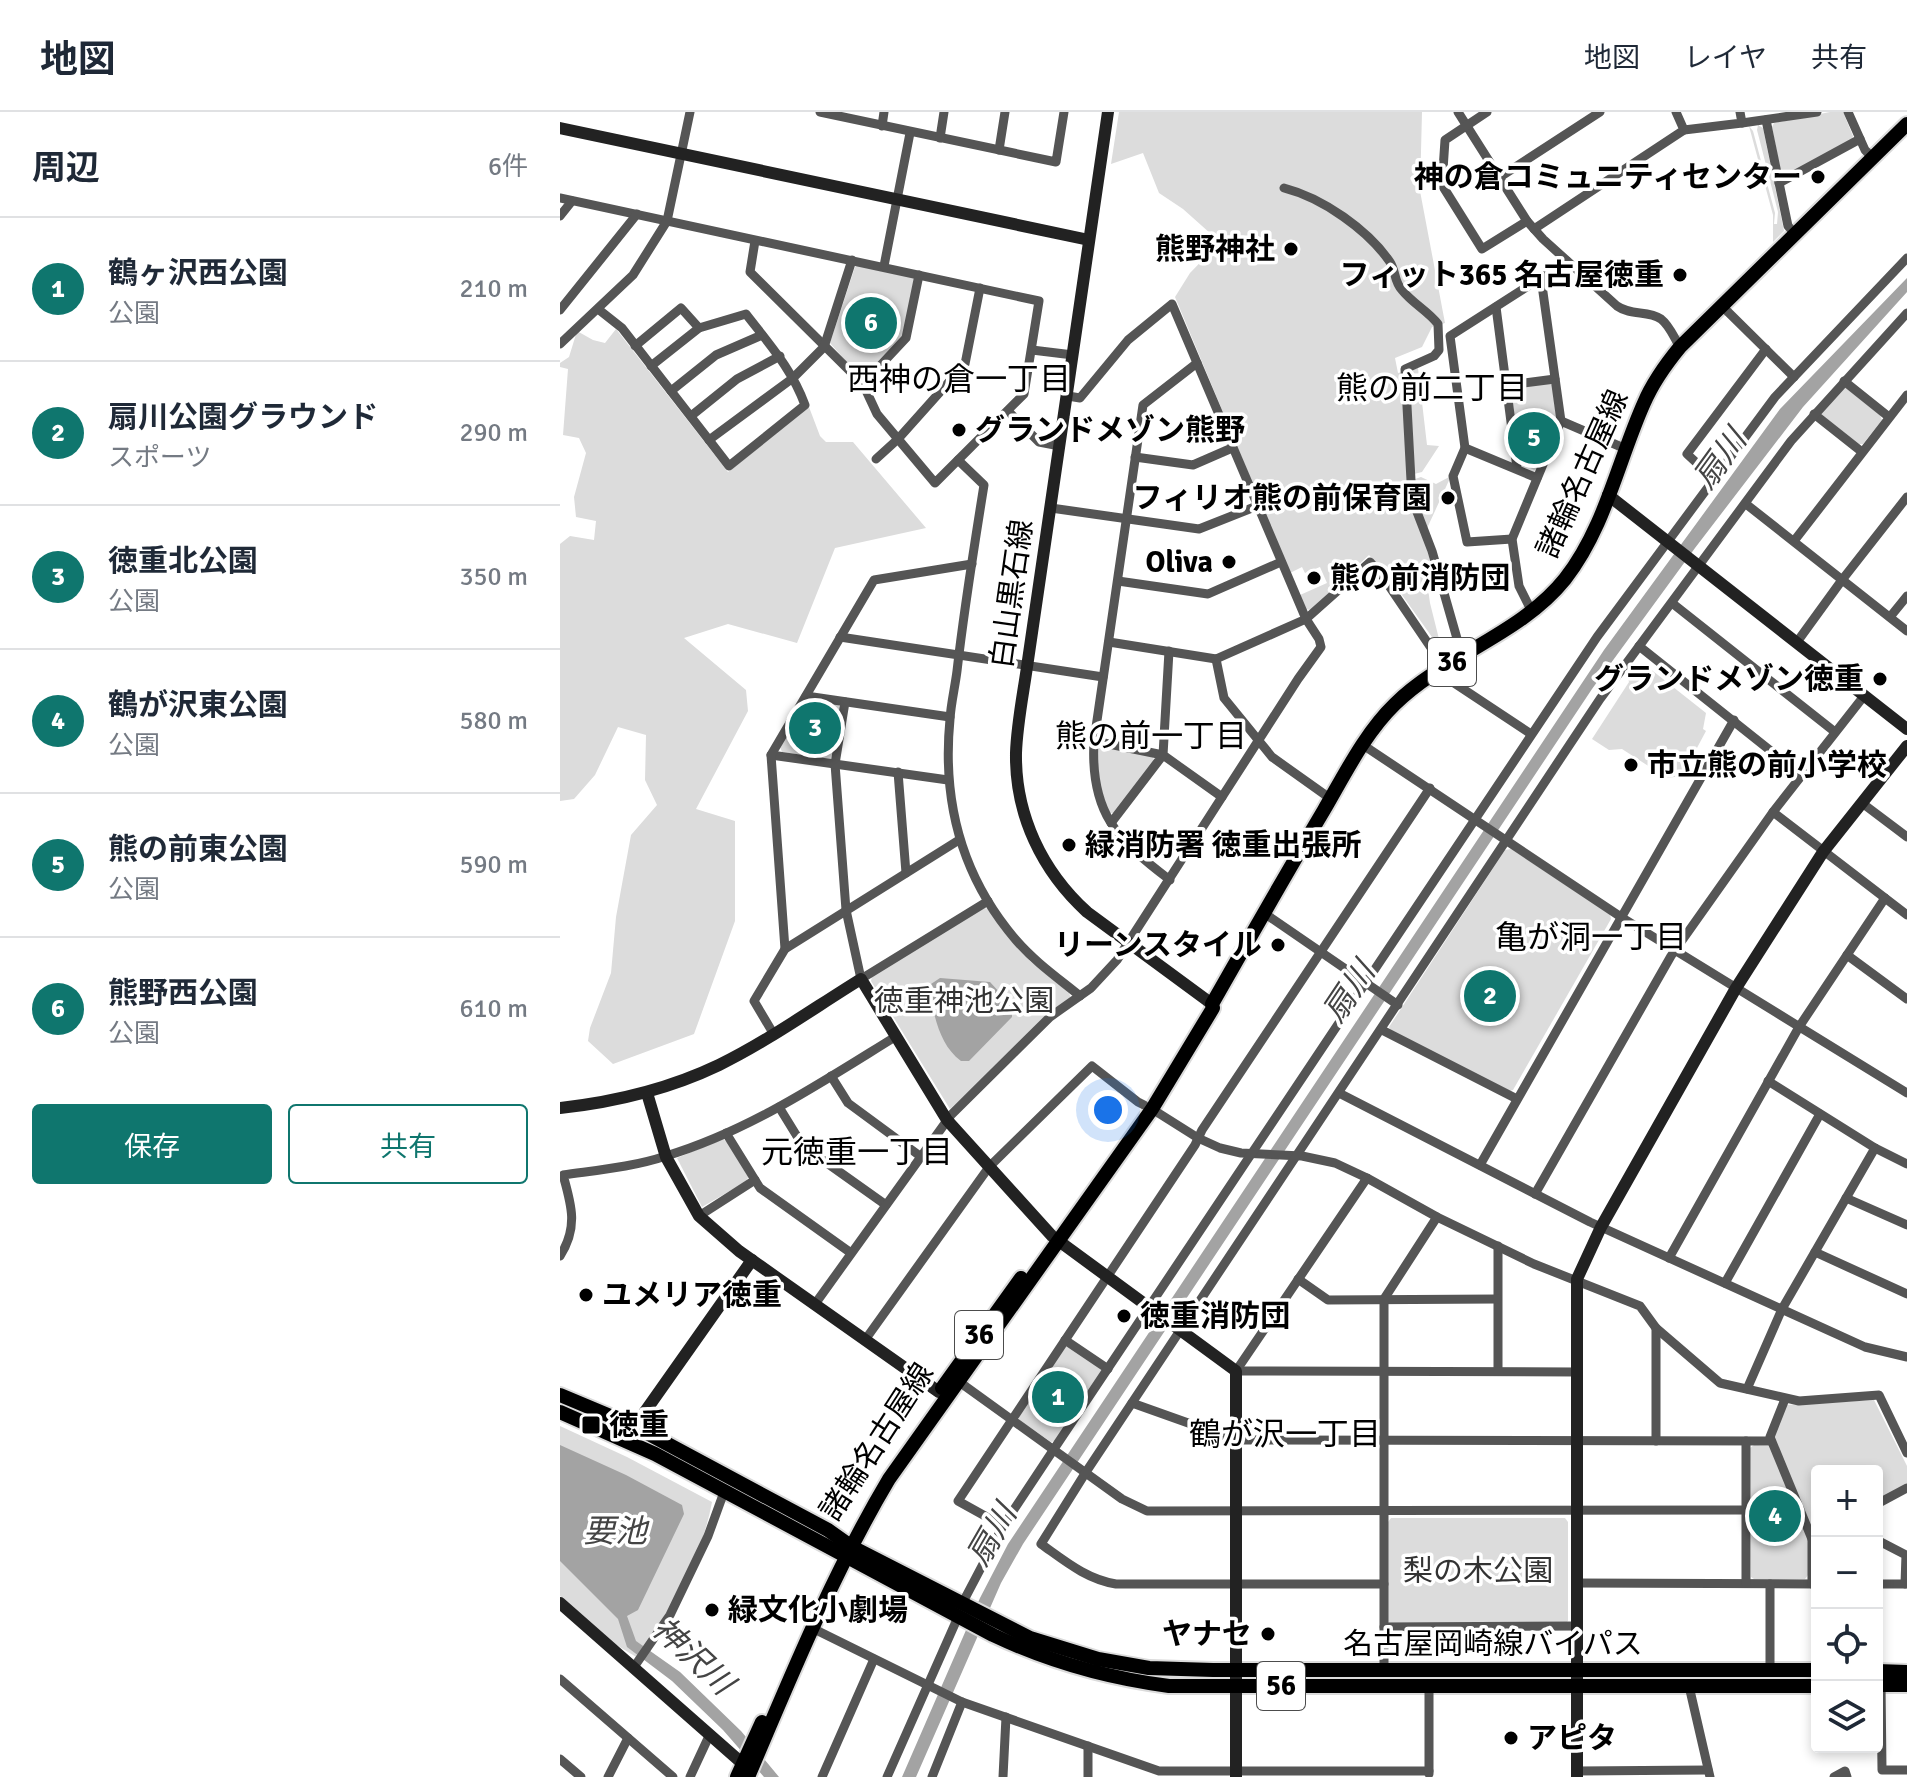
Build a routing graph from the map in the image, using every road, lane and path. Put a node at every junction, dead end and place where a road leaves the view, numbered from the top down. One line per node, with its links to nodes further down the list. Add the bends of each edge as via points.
1 (690, 112): 25 (street)
2 (820, 112): 17 (street)
3 (884, 112): 17 (street)
4 (944, 112): 22 (street)
5 (1005, 112): 24 (street)
6 (1064, 112): 24 (street, via 1056,162)
7 (1108, 112): 38 (street, 白山黒石線)
8 (1458, 112): 18 (street)
9 (1487, 112): 18 (street)
10 (1600, 112): 27 (street)
11 (1676, 112): 20 (street)
12 (1817, 112): 15 (street)
13 (1848, 112): 23 (street)
14 (1741, 117): 15 (street); 20 (street)
15 (1766, 120): 28 (street)
16 (1907, 124): 26 (main road, 諸輪名古屋線 / 36)
17 (882, 126): 21 (street)
18 (1467, 126): 27 (street); 36 (street, via 1445,140 1442,185 1474,237 1482,249)
19 (560, 128): 25 (street)
20 (1684, 130): 36 (street)
21 (910, 133): 22 (street); 31 (street)
22 (940, 138): 24 (street)
23 (1860, 139): 26 (street); 28 (street)
24 (999, 150)
25 (681, 154): 31 (street); 35 (street)
26 (1873, 158): 37 (main road, 諸輪名古屋線 / 36)
27 (1500, 177): 36 (street)
28 (1779, 183): 37 (street, via 1788,226)
29 (1284, 188): 117 (street, via 1347,218 1375,242 1394,267 1396,283 1438,324 1439,350 1405,369 1412,499)
30 (560, 198): 32 (street)
31 (897, 200): 38 (street); 43 (street)
32 (572, 201): 33 (street); 34 (street)
33 (637, 214): 35 (street); 50 (street)
34 (560, 216)
35 (667, 221): 39 (street); 49 (street, via 633,275)
36 (1531, 225): 42 (street)
37 (1796, 235): 48 (main road, 諸輪名古屋線 / 36)
38 (1089, 240): 60 (street, 白山黒石線)
39 (755, 241): 41 (street); 56 (street, via 750,272)
40 (1907, 258): 64 (street)
41 (852, 260): 43 (street); 56 (street)
42 (1567, 261): 45 (street); 57 (street, via 1624,311 1663,321)
43 (884, 266): 44 (street)
44 (919, 275): 46 (street); 68 (street, via 906,338)
45 (1541, 278): 47 (street); 66 (street)
46 (980, 288): 59 (street, via 1039,301); 78 (street, via 965,364)
47 (1496, 307): 69 (street); 82 (street, via 1450,336)
48 (1723, 307): 57 (main road, 諸輪名古屋線 / 36); 58 (street)
49 (598, 309): 54 (street); 55 (street)
50 (560, 310)
51 (1907, 313): 67 (street)
52 (699, 328): 53 (street, via 746,314); 55 (street, via 681,308); 63 (street)
53 (762, 335): 61 (street); 70 (street, via 716,355)
54 (560, 344)
55 (635, 346): 63 (street)
56 (824, 347): 65 (street); 68 (street)
57 (1680, 347): 83 (main road, 諸輪名古屋線 / 36, via 1653,384)
58 (1766, 349): 64 (street); 90 (street, via 1687,454)
59 (1032, 350): 60 (street); 73 (street, via 1024,394)
60 (1073, 355): 72 (street, 白山黒石線)
61 (780, 356): 65 (street); 75 (street, via 737,379)
62 (1197, 363): 72 (street, via 1172,304 1128,340 1080,398); 81 (street); 85 (street, via 1143,405)
63 (651, 366): 70 (street)
64 (1794, 377): 90 (street)
65 (793, 378): 79 (street); 79 (street, via 805,405 729,466)
66 (1555, 379): 69 (street); 77 (street)
67 (1844, 381): 74 (street); 76 (street)
68 (863, 384): 78 (street, via 877,414)
69 (1508, 385): 88 (street)
70 (671, 391): 75 (street)
71 (1907, 395): 76 (street)
72 (1068, 396): 80 (street, 白山黒石線)
73 (1008, 411): 80 (street, via 1039,442); 87 (street)
74 (1814, 414): 84 (street); 93 (street)
75 (691, 416): 79 (street)
76 (1889, 417): 84 (street)
77 (1561, 421): 83 (street); 89 (street)
78 (898, 439): 86 (street); 87 (street, via 935,483)
79 (709, 440)
80 (1060, 446): 95 (street, 白山黒石線)
81 (1232, 448): 85 (street, via 1193,465); 94 (street)
82 (1465, 448): 88 (street); 97 (street, via 1453,476 1467,542)
83 (1626, 449): 91 (main road, 諸輪名古屋線 / 36)
84 (1862, 452): 98 (street)
85 (1135, 457): 96 (street)
86 (876, 459)
87 (958, 460): 102 (street, via 984,485)
88 (1517, 468): 89 (street)
89 (1537, 478): 97 (street)
90 (1713, 478): 99 (street)
91 (1608, 495): 99 (street); 107 (main road, 諸輪名古屋線 / 36, via 1575,565)
92 (1907, 497): 103 (street)
93 (1746, 504): 98 (street); 100 (street)
94 (1257, 506): 96 (street, via 1199,529); 101 (street)
95 (1051, 508): 96 (street); 119 (street, 白山黒石線)
96 (1126, 519): 104 (street)
97 (1512, 539): 107 (street, via 1519,586)
98 (1794, 541): 103 (street)
99 (1673, 544): 100 (street); 129 (street, via 1597,637)
100 (1694, 561): 106 (street); 113 (street)
101 (1281, 562): 104 (street, via 1208,594); 109 (street)
102 (972, 564): 111 (street, via 874,580); 116 (street)
103 (1842, 580): 108 (street); 113 (street)
104 (1118, 581): 112 (street)
105 (1907, 596): 108 (street)
106 (1672, 603): 114 (street); 128 (street)
107 (1532, 612): 117 (main road, 諸輪名古屋線 / 36)
108 (1890, 617): 110 (street)
109 (1306, 619): 118 (street); 120 (street, via 1370,562); 131 (street, via 1321,647)
110 (1907, 631)
111 (840, 637): 116 (street); 122 (street)
112 (1109, 642): 115 (street); 121 (street)
113 (1797, 642): 123 (street)
114 (1639, 646): 126 (street); 149 (street)
115 (1169, 651): 118 (street); 135 (street)
116 (958, 655): 119 (street); 125 (street)
117 (1462, 656): 120 (main road, 諸輪名古屋線 / 36)
118 (1216, 659): 131 (street, via 1224,698)
119 (1027, 667): 121 (street); 159 (street, 白山黒石線, via 1016,750 1024,815 1046,865 1069,896)
120 (1440, 669): 129 (street); 132 (main road, 諸輪名古屋線 / 36, via 1383,716)
121 (1103, 677): 130 (street)
122 (806, 696): 124 (street); 134 (street)
123 (1864, 696): 127 (street); 128 (street)
124 (845, 702): 125 (street); 136 (street)
125 (950, 717): 139 (street)
126 (1734, 720): 138 (street); 158 (street)
127 (1907, 729)
128 (1835, 732): 138 (street)
129 (1531, 734): 145 (street)
130 (1094, 741): 135 (street); 146 (street, via 1095,784)
131 (1259, 741): 141 (street); 142 (street, via 1272,757)
132 (1363, 745): 140 (street); 142 (main road, 諸輪名古屋線 / 36)
133 (1907, 746): 143 (street)
134 (771, 755): 136 (street); 160 (street)
135 (1163, 755): 141 (street); 146 (street)
136 (835, 764): 137 (street); 155 (street)
137 (898, 772): 139 (street); 151 (street)
138 (1801, 775): 144 (street)
139 (948, 780): 148 (street)
140 (1430, 788): 145 (street); 161 (street)
141 (1222, 797): 152 (street)
142 (1331, 799): 156 (main road, 諸輪名古屋線 / 36)
143 (1862, 803): 147 (street); 150 (street)
144 (1773, 812): 150 (street); 162 (street)
145 (1479, 822): 149 (street); 165 (street)
146 (1111, 823): 152 (street, via 1133,852)
147 (1907, 837)
148 (959, 840): 151 (street); 154 (street)
149 (1508, 841): 158 (street); 169 (street)
150 (1823, 852): 153 (street); 166 (street)
151 (906, 873): 155 (street)
152 (1170, 880): 159 (street)
153 (1885, 898): 157 (street); 163 (street)
154 (988, 901): 164 (street); 167 (street, via 1024,948)
155 (846, 910): 160 (street); 164 (street)
156 (1264, 913): 161 (street); 170 (main road, 諸輪名古屋線 / 36)
157 (1907, 915)
158 (1621, 917): 162 (street); 180 (street)
159 (1129, 943): 167 (street); 170 (street, 白山黒石線)
160 (785, 949): 173 (street, via 754,1001)
161 (1321, 951): 165 (street); 187 (street)
162 (1675, 951): 166 (street); 199 (street)
163 (1847, 955): 168 (street); 171 (street)
164 (861, 979): 173 (street); 174 (street)
165 (1371, 986): 169 (street); 189 (street)
166 (1736, 988): 171 (street); 205 (street)
167 (1080, 996): 185 (street, via 1050,1017)
168 (1907, 999)
169 (1394, 1002): 172 (street)
170 (1212, 1004): 182 (main road, 諸輪名古屋線 / 36, via 1206,1004)
171 (1799, 1027): 176 (street); 179 (street)
172 (1382, 1030): 178 (street); 180 (street)
173 (773, 1033): 177 (street, via 718,1065)
174 (895, 1037): 175 (street); 185 (street)
175 (831, 1076): 181 (street); 190 (street, via 848,1103)
176 (1768, 1081): 184 (street); 211 (street)
177 (647, 1093): 183 (street); 191 (street)
178 (1339, 1093): 192 (street); 194 (street)
179 (1907, 1093)
180 (1517, 1099): 194 (street)
181 (779, 1107): 186 (street); 201 (street, via 803,1146)
182 (1148, 1107): 187 (street); 195 (street, via 1092,1066); 206 (main road, 諸輪名古屋線 / 36)
183 (560, 1108)
184 (1820, 1114): 188 (street); 216 (street)
185 (947, 1120): 190 (street); 195 (street)
186 (726, 1133): 191 (street); 198 (street)
187 (1198, 1138): 189 (street); 213 (street)
188 (1875, 1148): 193 (street); 200 (street)
189 (1251, 1154): 192 (street); 222 (street)
190 (920, 1156): 201 (street)
191 (666, 1157): 196 (street); 202 (street)
192 (1297, 1158): 197 (street, via 1335,1163); 223 (street)
193 (1907, 1164)
194 (1480, 1165): 199 (street)
195 (989, 1167): 206 (street); 225 (street)
196 (562, 1175): 210 (street, via 573,1224)
197 (1367, 1178): 203 (street); 214 (street)
198 (755, 1180): 202 (street); 209 (street)
199 (1535, 1194): 205 (street)
200 (1846, 1198): 204 (street); 208 (street)
201 (886, 1205): 209 (street)
202 (699, 1216): 212 (street)
203 (1437, 1217): 207 (street); 218 (street)
204 (1907, 1225)
205 (1601, 1227): 211 (street); 215 (street)
206 (1056, 1239): 213 (street); 233 (main road, 諸輪名古屋線 / 36); 235 (main road, 諸輪名古屋線 / 36)
207 (1498, 1246): 215 (street); 219 (street)
208 (1815, 1252): 217 (street); 221 (street)
209 (851, 1253): 220 (street)
210 (560, 1256)
211 (1669, 1258): 216 (street)
212 (752, 1260): 220 (street); 241 (street)
213 (1106, 1277): 222 (street); 226 (street)
214 (1298, 1279): 218 (street, via 1328,1300); 229 (street)
215 (1577, 1279): 224 (street, via 1640,1306); 232 (street)
216 (1725, 1283): 221 (street)
217 (1907, 1294)
218 (1384, 1299): 219 (street); 230 (street)
219 (1497, 1299): 231 (street)
220 (815, 1304): 225 (street)
221 (1782, 1309): 227 (street, via 1865,1347); 234 (street)
222 (1154, 1311): 223 (street); 228 (street)
223 (1176, 1328): 229 (street); 238 (street)
224 (1656, 1328): 234 (street, via 1720,1383); 247 (street)
225 (865, 1340): 235 (street)
226 (1065, 1340): 228 (street); 240 (street)
227 (1907, 1357)
228 (1108, 1369): 250 (street)
229 (1236, 1371): 230 (street); 244 (street)
230 (1384, 1371): 231 (street); 246 (street)
231 (1498, 1371): 232 (street)
232 (1576, 1372): 245 (street)
233 (958, 1381): 240 (street); 263 (main road, 諸輪名古屋線 / 36)
234 (1747, 1389): 237 (street)
235 (939, 1392): 263 (main road, 諸輪名古屋線 / 36, via 872,1490)
236 (560, 1395): 241 (main road, 名古屋岡崎線バイパス / 56)
237 (1785, 1399): 242 (street, via 1879,1395); 249 (street)
238 (1132, 1403): 244 (street); 252 (street)
239 (560, 1412): 243 (main road, 名古屋岡崎線バイパス / 56)
240 (1011, 1419): 250 (street); 260 (street, via 958,1501)
241 (634, 1426): 243 (street); 263 (main road, 名古屋岡崎線バイパス / 56)
242 (1903, 1433): 251 (street)
243 (625, 1440): 254 (main road, 名古屋岡崎線バイパス / 56)
244 (1236, 1440): 246 (street); 259 (street)
245 (1577, 1440): 246 (street); 247 (street); 258 (street)
246 (1384, 1441): 257 (street)
247 (1656, 1441): 248 (street)
248 (1746, 1441): 249 (street); 256 (street)
249 (1771, 1441): 261 (street)
250 (1054, 1449): 252 (street); 260 (street)
251 (1907, 1453)
252 (1086, 1472): 259 (street, via 1147,1511); 266 (street, via 1041,1544 1099,1581)
253 (1907, 1488): 255 (street)
254 (724, 1492): 263 (main road, 名古屋岡崎線バイパス / 56); 279 (street, via 670,1615)
255 (1883, 1501)
256 (1746, 1510): 258 (street); 265 (street)
257 (1383, 1511): 258 (street); 259 (street); 267 (street)
258 (1576, 1511): 264 (street)
259 (1236, 1512): 266 (street)
260 (1003, 1526): 273 (street)
261 (1811, 1528)
262 (1883, 1543): 271 (street, via 1906,1555)
263 (846, 1549): 273 (main road, 名古屋岡崎線バイパス / 56); 276 (main road, 諸輪名古屋線 / 36); 299 (main road, 諸輪名古屋線 / 36)
264 (1577, 1583): 265 (street); 274 (street)
265 (1746, 1583): 268 (street)
266 (1236, 1584): 267 (street); 282 (street)
267 (1384, 1584): 275 (street)
268 (1770, 1584): 269 (street); 281 (street)
269 (1811, 1584)
270 (1883, 1584): 271 (street)
271 (1906, 1584)
272 (560, 1603): 279 (street)
273 (961, 1612): 277 (main road, 名古屋岡崎線バイパス / 56); 294 (street)
274 (1577, 1626): 275 (street); 285 (street)
275 (1384, 1627): 280 (street)
276 (814, 1629): 278 (street); 299 (main road, 諸輪名古屋線 / 36)
277 (996, 1629): 282 (main road, 名古屋岡崎線バイパス / 56, via 1149,1668); 290 (main road, 名古屋岡崎線バイパス / 56, via 1026,1650 1120,1679 1169,1686)
278 (874, 1659): 294 (street); 314 (street)
279 (637, 1662): 297 (street)
280 (1384, 1669): 282 (main road, 名古屋岡崎線バイパス / 56); 285 (main road, 名古屋岡崎線バイパス / 56)
281 (1770, 1669): 283 (main road, 名古屋岡崎線バイパス / 56); 285 (main road, 名古屋岡崎線バイパス / 56)
282 (1235, 1670): 290 (street)
283 (1811, 1670)
284 (1907, 1672): 287 (main road)
285 (1576, 1678): 291 (main road, 名古屋岡崎線バイパス / 56); 293 (main road, 名古屋岡崎線バイパス / 56); 308 (street)
286 (560, 1679): 298 (street)
287 (1883, 1679)
288 (1883, 1682): 289 (main road)
289 (1907, 1685)
290 (1235, 1686): 293 (main road, 名古屋岡崎線バイパス / 56); 306 (street)
291 (1689, 1686): 292 (main road, 名古屋岡崎線バイパス / 56); 309 (street)
292 (1811, 1686)
293 (1429, 1687): 307 (street)
294 (932, 1688): 295 (street); 315 (street)
295 (962, 1702): 296 (street); 316 (street)
296 (1006, 1717): 300 (street); 317 (street)
297 (710, 1734): 304 (street); 313 (street)
298 (628, 1738): 311 (street); 312 (street)
299 (757, 1745): 304 (main road, 諸輪名古屋線 / 36)
300 (1088, 1746): 305 (street); 318 (street)
301 (1881, 1753): 303 (street, via 1882,1770)
302 (560, 1759): 310 (street)
303 (1907, 1770)
304 (747, 1771)
305 (1159, 1774): 306 (street)
306 (1236, 1774): 307 (street)
307 (1429, 1774)
308 (1577, 1774): 309 (street)
309 (1709, 1774)
310 (581, 1777)
311 (608, 1777)
312 (673, 1777)
313 (690, 1777)
314 (822, 1777)
315 (887, 1777)
316 (932, 1777)
317 (1003, 1777)
318 (1088, 1777)
319 (1834, 1777): 320 (street, via 1845,1771)
320 (1847, 1777)

